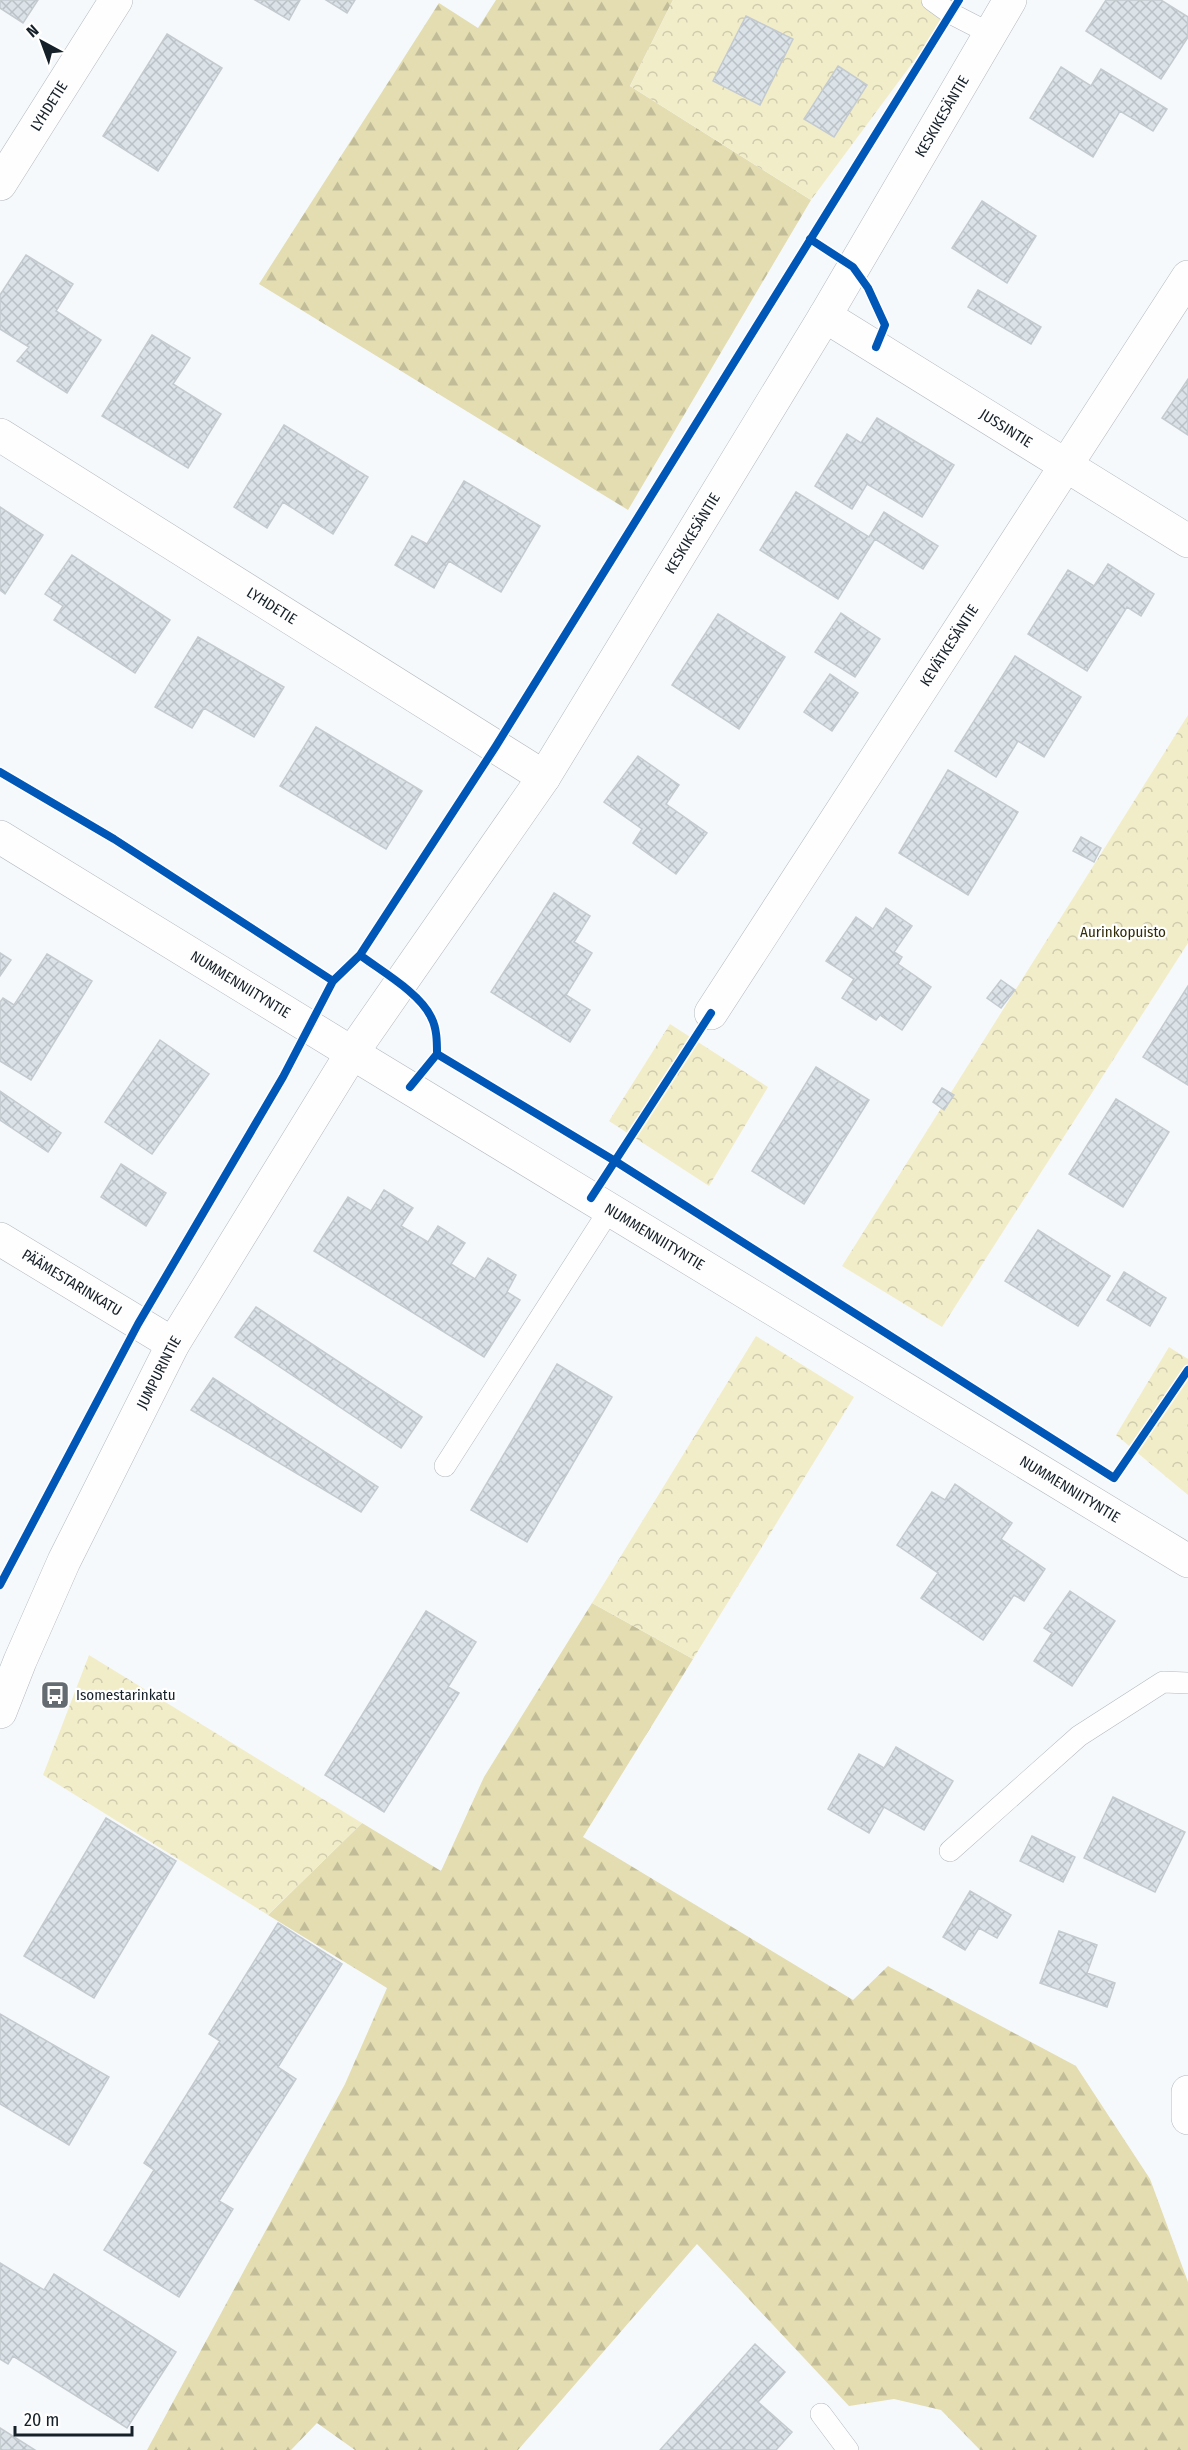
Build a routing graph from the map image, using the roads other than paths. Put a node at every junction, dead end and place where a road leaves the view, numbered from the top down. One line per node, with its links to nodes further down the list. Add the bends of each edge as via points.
1 (116, 0): 5 (street, LYHDETIE)
2 (932, 0): 4 (lane)
3 (1010, 0): 4 (street, KESKIKESÄNTIE)
4 (989, 33): 7 (street, KESKIKESÄNTIE)
5 (0, 184)
6 (1188, 277): 9 (street, KEVÄTKESÄNTIE)
7 (825, 316): 9 (street, JUSSINTIE); 11 (street, KESKIKESÄNTIE)
8 (0, 435): 11 (street, LYHDETIE)
9 (1066, 465): 10 (street, JUSSINTIE); 13 (street, KEVÄTKESÄNTIE)
10 (1188, 542)
11 (544, 777): 14 (street, KESKIKESÄNTIE)
12 (0, 837): 14 (street, NUMMENNIITYNTIE)
13 (711, 1013)
14 (352, 1053): 15 (street, NUMMENNIITYNTIE); 17 (street, JUMPURINTIE)
15 (610, 1209): 18 (lane); 19 (street, NUMMENNIITYNTIE)
16 (0, 1239): 17 (street, PÄÄMESTARINKATU)
17 (173, 1344): 21 (street, JUMPURINTIE, via 64,1561)
18 (445, 1466)
19 (1188, 1561)
20 (1188, 1683): 22 (lane, via 1163,1682 1079,1736)
21 (0, 1712)
22 (950, 1851)
23 (1188, 2092): 24 (street)
24 (1188, 2118)
25 (821, 2414): 26 (lane)
26 (848, 2450)

